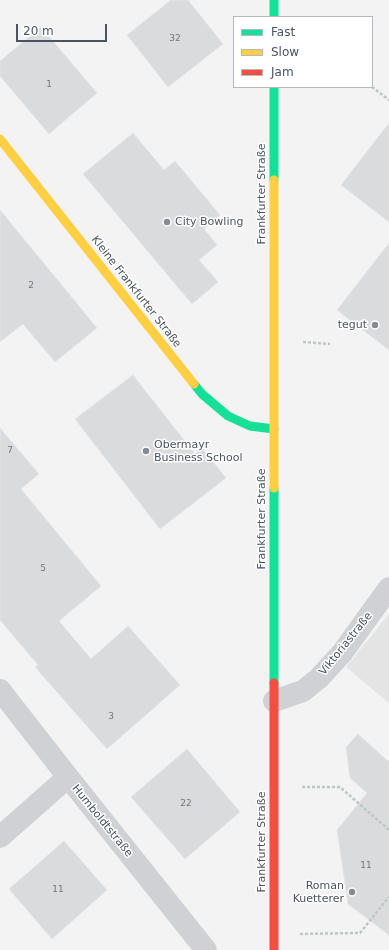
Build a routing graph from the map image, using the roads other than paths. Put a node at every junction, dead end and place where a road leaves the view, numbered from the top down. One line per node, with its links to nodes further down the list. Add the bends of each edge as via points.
1 (274, 0): 2 (main road)
2 (274, 16)
3 (274, 88): 5 (main road, Frankfurter Straße)
4 (0, 139): 5 (main road, Kleine Frankfurter Straße, via 202,394 228,416 250,426)
5 (274, 429): 8 (main road, Frankfurter Straße)
6 (389, 588): 8 (street, Viktoriastraße, via 342,653 319,678 303,691)
7 (0, 690): 9 (street, Humboldtstraße)
8 (274, 701): 12 (main road, Frankfurter Straße)
9 (68, 777): 10 (street); 11 (street, Humboldtstraße)
10 (0, 837)
11 (206, 950)
12 (274, 950)

